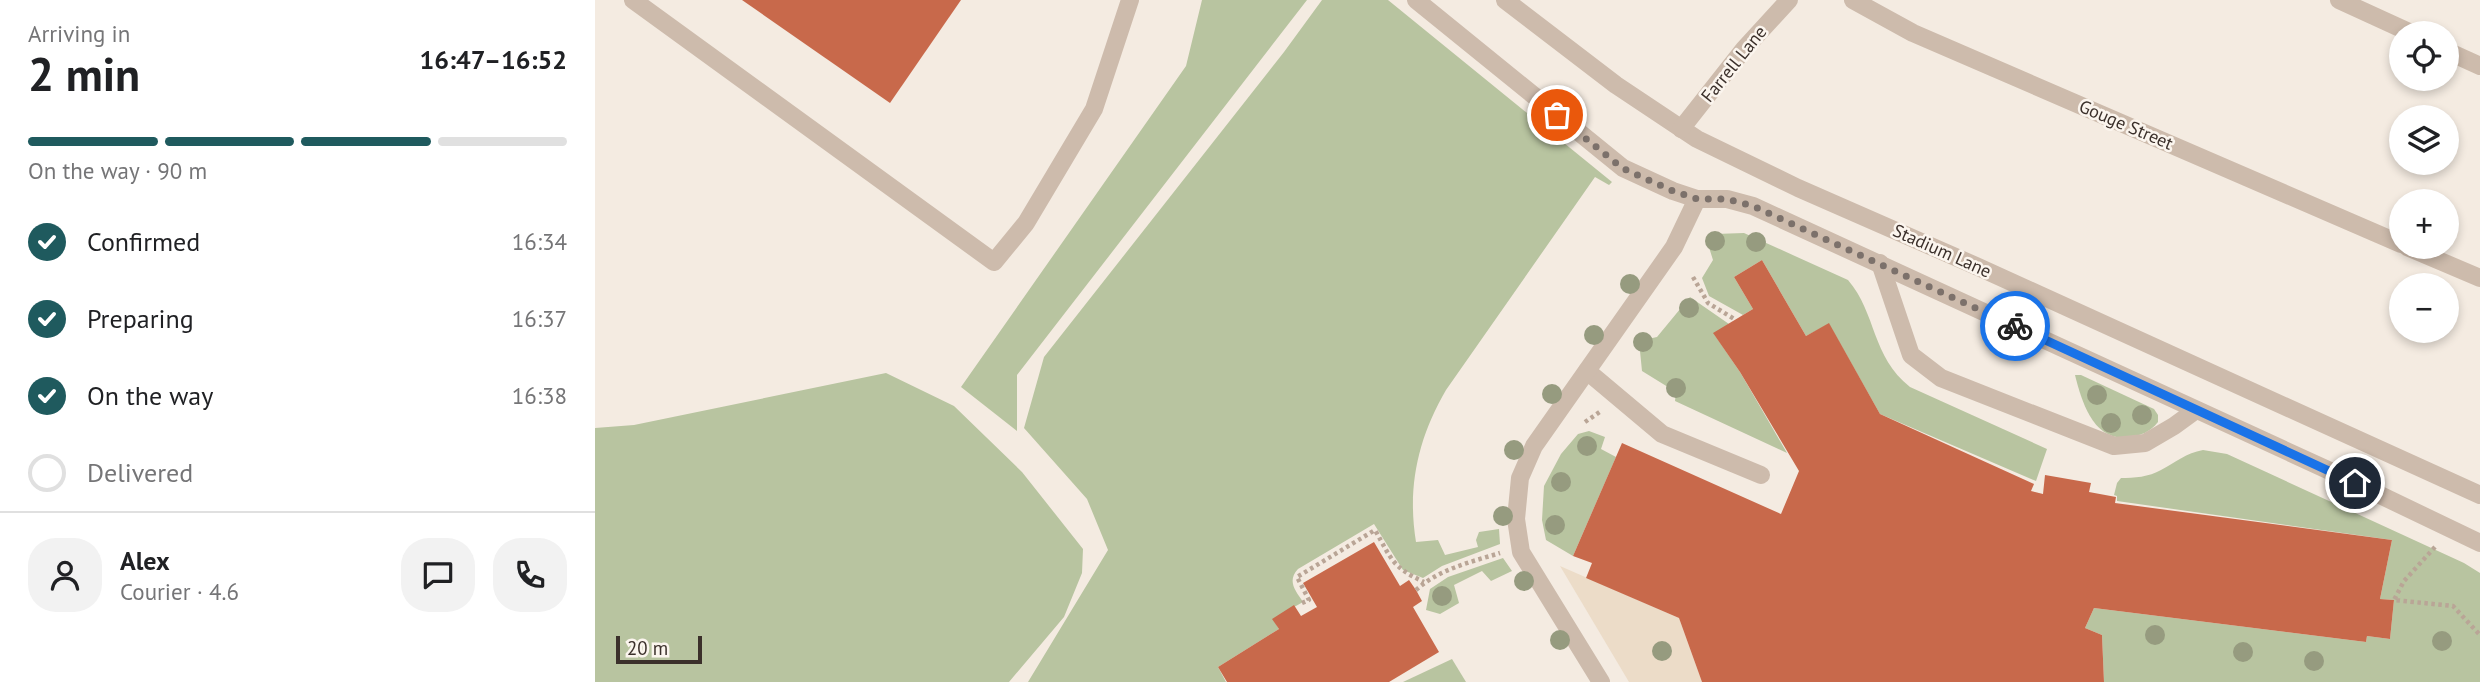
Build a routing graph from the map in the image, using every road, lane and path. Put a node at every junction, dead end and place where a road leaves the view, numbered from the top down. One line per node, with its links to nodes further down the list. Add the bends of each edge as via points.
1 (633, 0): 2 (street, via 994,262 1026,223 1094,110)
2 (1130, 0)
3 (1416, 0): 12 (street, via 1622,168)
4 (1505, 0): 11 (street, Stadium Lane)
5 (1789, 0): 11 (street, Farrell Lane)
6 (1853, 0): 13 (street, Gouge Street, via 1913,33)
7 (2339, 0): 8 (street)
8 (2389, 23)
9 (2459, 56): 10 (street)
10 (2480, 66)
11 (1681, 129): 22 (street, Stadium Lane, via 1798,188)
12 (1697, 199): 15 (street, via 1727,199 1753,206); 19 (street, via 1674,247)
13 (2389, 239)
14 (2435, 259): 17 (street)
15 (1880, 263): 20 (street); 20 (street, via 1911,355 1941,378 2114,446 2145,443)
16 (1693, 277): 18 (path, via 1708,303)
17 (2480, 278)
18 (1736, 320)
19 (1587, 371): 21 (street, via 1662,434); 25 (street, via 1534,446 1520,478 1516,519)
20 (2196, 410): 23 (street)
21 (1762, 475)
22 (2480, 495)
23 (2480, 543)
24 (2437, 545): 29 (path, via 2404,581 2394,600 2453,606)
25 (1520, 547): 26 (path, via 1461,565); 30 (street)
26 (1425, 582): 27 (path); 28 (path, via 1402,572 1375,530 1297,577 1309,600)
27 (1416, 590)
28 (1302, 603)
29 (2480, 635)
30 (1601, 682)

